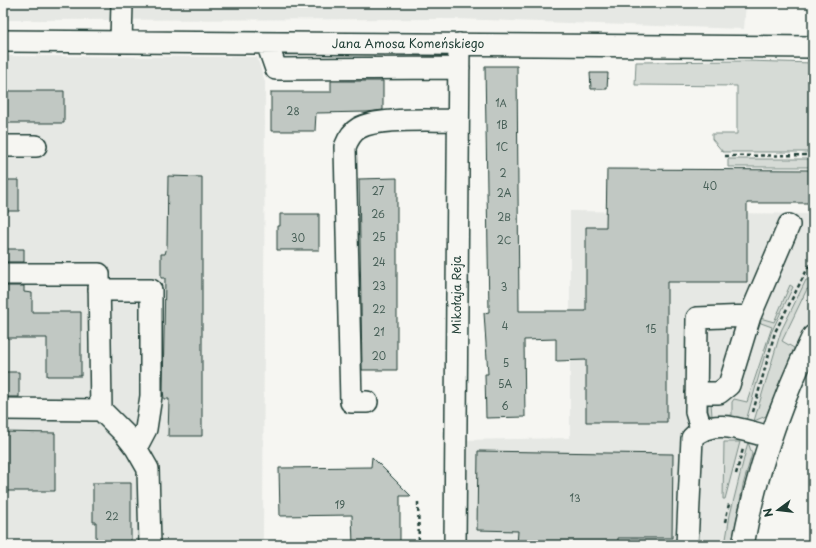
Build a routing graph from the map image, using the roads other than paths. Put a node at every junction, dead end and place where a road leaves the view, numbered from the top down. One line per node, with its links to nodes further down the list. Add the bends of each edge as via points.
1 (122, 3): 3 (street)
2 (3, 41): 3 (street, Jana Amosa Komeńskiego)
3 (121, 42): 4 (street, Jana Amosa Komeńskiego)
4 (267, 43): 5 (street, Jana Amosa Komeńskiego); 7 (street, via 276,68)
5 (459, 44): 6 (street, Jana Amosa Komeńskiego); 7 (street, Mikołaja Reja)
6 (813, 47)
7 (459, 68): 8 (street, Mikołaja Reja)
8 (458, 120): 17 (street, via 366,124 350,136 345,147 351,402); 24 (street, Mikołaja Reja)
9 (3, 146): 10 (street)
10 (36, 146)
11 (789, 225): 14 (street)
12 (3, 274): 13 (street, via 99,274)
13 (99, 290): 19 (street); 22 (street, via 151,290 151,396 146,429)
14 (750, 316): 16 (street, via 729,385 719,393); 16 (street, via 697,318)
15 (813, 336): 21 (street)
16 (696, 392): 20 (street, via 696,412 699,422)
17 (367, 402)
18 (3, 409): 19 (street)
19 (101, 410): 22 (street)
20 (706, 427): 21 (street, via 728,427); 25 (street, via 692,438)
21 (770, 438): 26 (street, via 754,488)
22 (136, 448): 23 (street, via 148,469)
23 (150, 545)
24 (455, 545)
25 (687, 545)
26 (743, 545)

